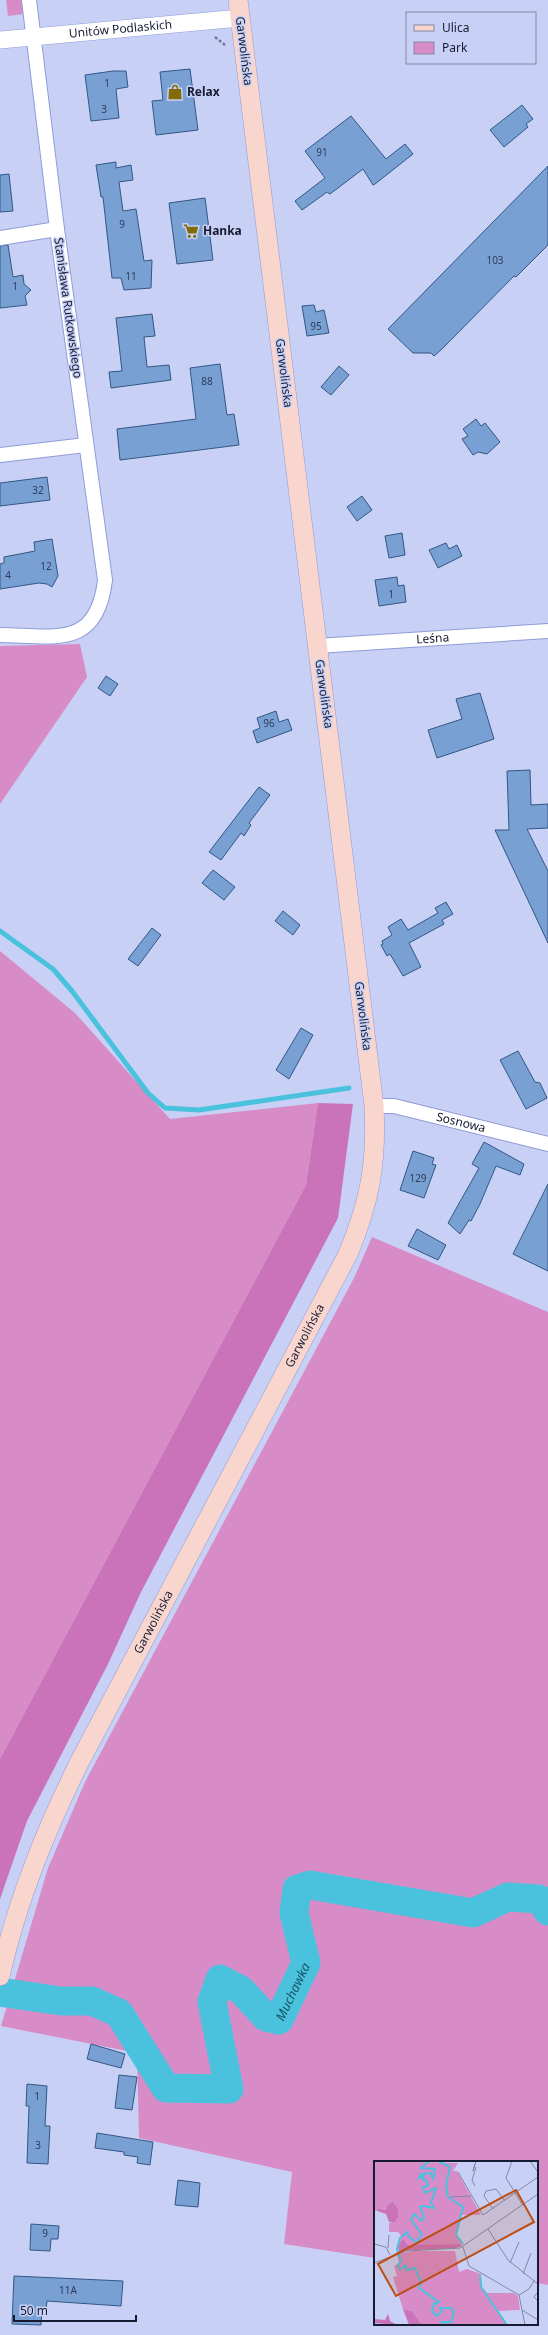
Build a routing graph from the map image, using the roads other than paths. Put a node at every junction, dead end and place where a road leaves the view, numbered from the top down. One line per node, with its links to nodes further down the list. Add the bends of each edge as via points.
1 (29, 0): 3 (street, Stanisława Rutkowskiego)
2 (239, 9): 3 (street, Unitów Podlaskich); 11 (main road, Garwolińska)
3 (34, 37): 4 (street, Unitów Podlaskich); 5 (street, Stanisława Rutkowskiego)
4 (0, 40)
5 (57, 229): 6 (street); 7 (street, Stanisława Rutkowskiego)
6 (0, 238)
7 (86, 445): 8 (street); 10 (street, Stanisława Rutkowskiego, via 105,580 103,600 94,619 72,634)
8 (0, 455)
9 (548, 631): 11 (street, Leśna)
10 (0, 635)
11 (317, 646): 12 (main road, Garwolińska)
12 (374, 1106): 13 (street, Sosnowa, via 394,1106); 14 (main road, Garwolińska, via 376,1146 370,1186 365,1209 348,1254 56,1810 28,1876)
13 (548, 1144)
14 (0, 1976)

